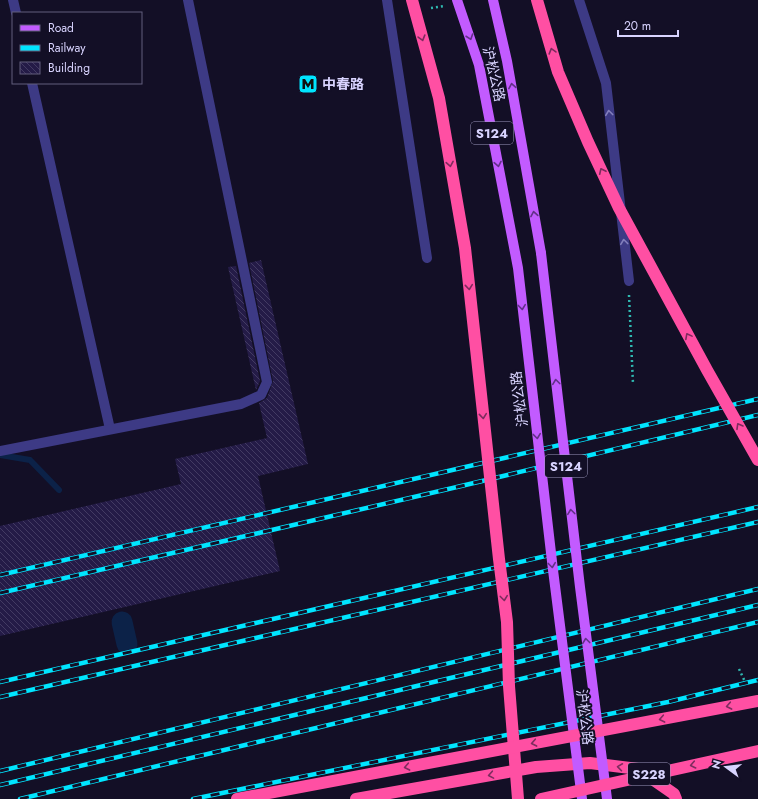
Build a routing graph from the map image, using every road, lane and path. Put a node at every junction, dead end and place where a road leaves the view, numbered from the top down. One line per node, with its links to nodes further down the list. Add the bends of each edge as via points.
1 (13, 0): 9 (street)
2 (188, 0): 14 (street, via 266,382 261,395 241,404)
3 (386, 0): 11 (street)
4 (412, 0): 21 (highway, one-way to 21, bridge, via 439,98 465,248 507,622)
5 (457, 0): 23 (main road, 沪松公路 / S124, one-way to 23, bridge, via 479,65 518,268)
6 (493, 0): 24 (main road, 沪松公路 / S124, one-way to 6, bridge, via 541,253 507,61)
7 (537, 0): 16 (highway, one-way to 7, bridge, via 706,370 616,201 558,72)
8 (579, 0): 12 (street, one-way to 8, via 606,83)
9 (16, 12)
10 (32, 84): 14 (street)
11 (427, 258)
12 (629, 281): 13 (path)
13 (633, 384)
14 (110, 429): 15 (street)
15 (0, 451)
16 (758, 460)
17 (758, 701): 19 (highway, one-way to 19, bridge)
18 (758, 750): 22 (highway, S228, one-way to 22, bridge)
19 (237, 799)
20 (356, 799): 25 (highway, one-way to 20, via 674,794 638,769 590,762 536,767)
21 (518, 799)
22 (541, 799)
23 (582, 799)
24 (607, 799)
25 (676, 799)

